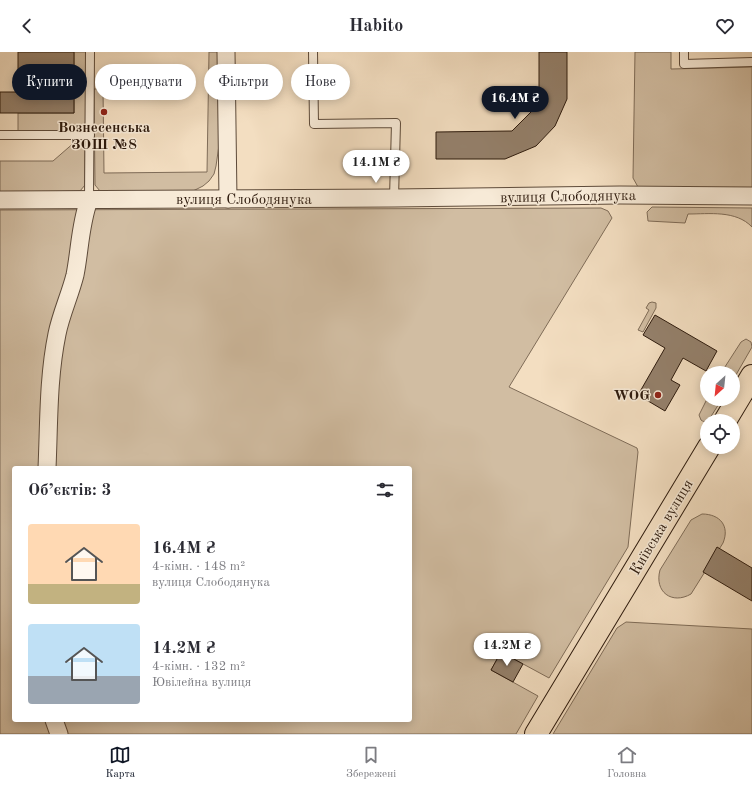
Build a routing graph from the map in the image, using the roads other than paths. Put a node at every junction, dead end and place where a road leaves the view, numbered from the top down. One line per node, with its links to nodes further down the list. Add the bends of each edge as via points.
1 (90, 52): 7 (lane)
2 (226, 52): 10 (street)
3 (313, 52): 9 (lane, via 314,124 396,123)
4 (684, 52): 5 (lane, via 684,64)
5 (752, 62)
6 (0, 135): 7 (lane)
7 (90, 135): 12 (lane)
8 (752, 196): 9 (street, вулиця Слободянука)
9 (394, 198): 10 (street, вулиця Слободянука)
10 (228, 199): 12 (street, вулиця Слободянука)
11 (0, 200): 12 (street, вулиця Слободянука)
12 (89, 200): 16 (street, via 71,290 57,334 49,397)
13 (752, 376): 14 (main road)
14 (729, 414)
15 (705, 454): 19 (main road, Київська вулиця)
16 (47, 466)
17 (55, 722): 18 (street)
18 (59, 734)
19 (536, 734)

